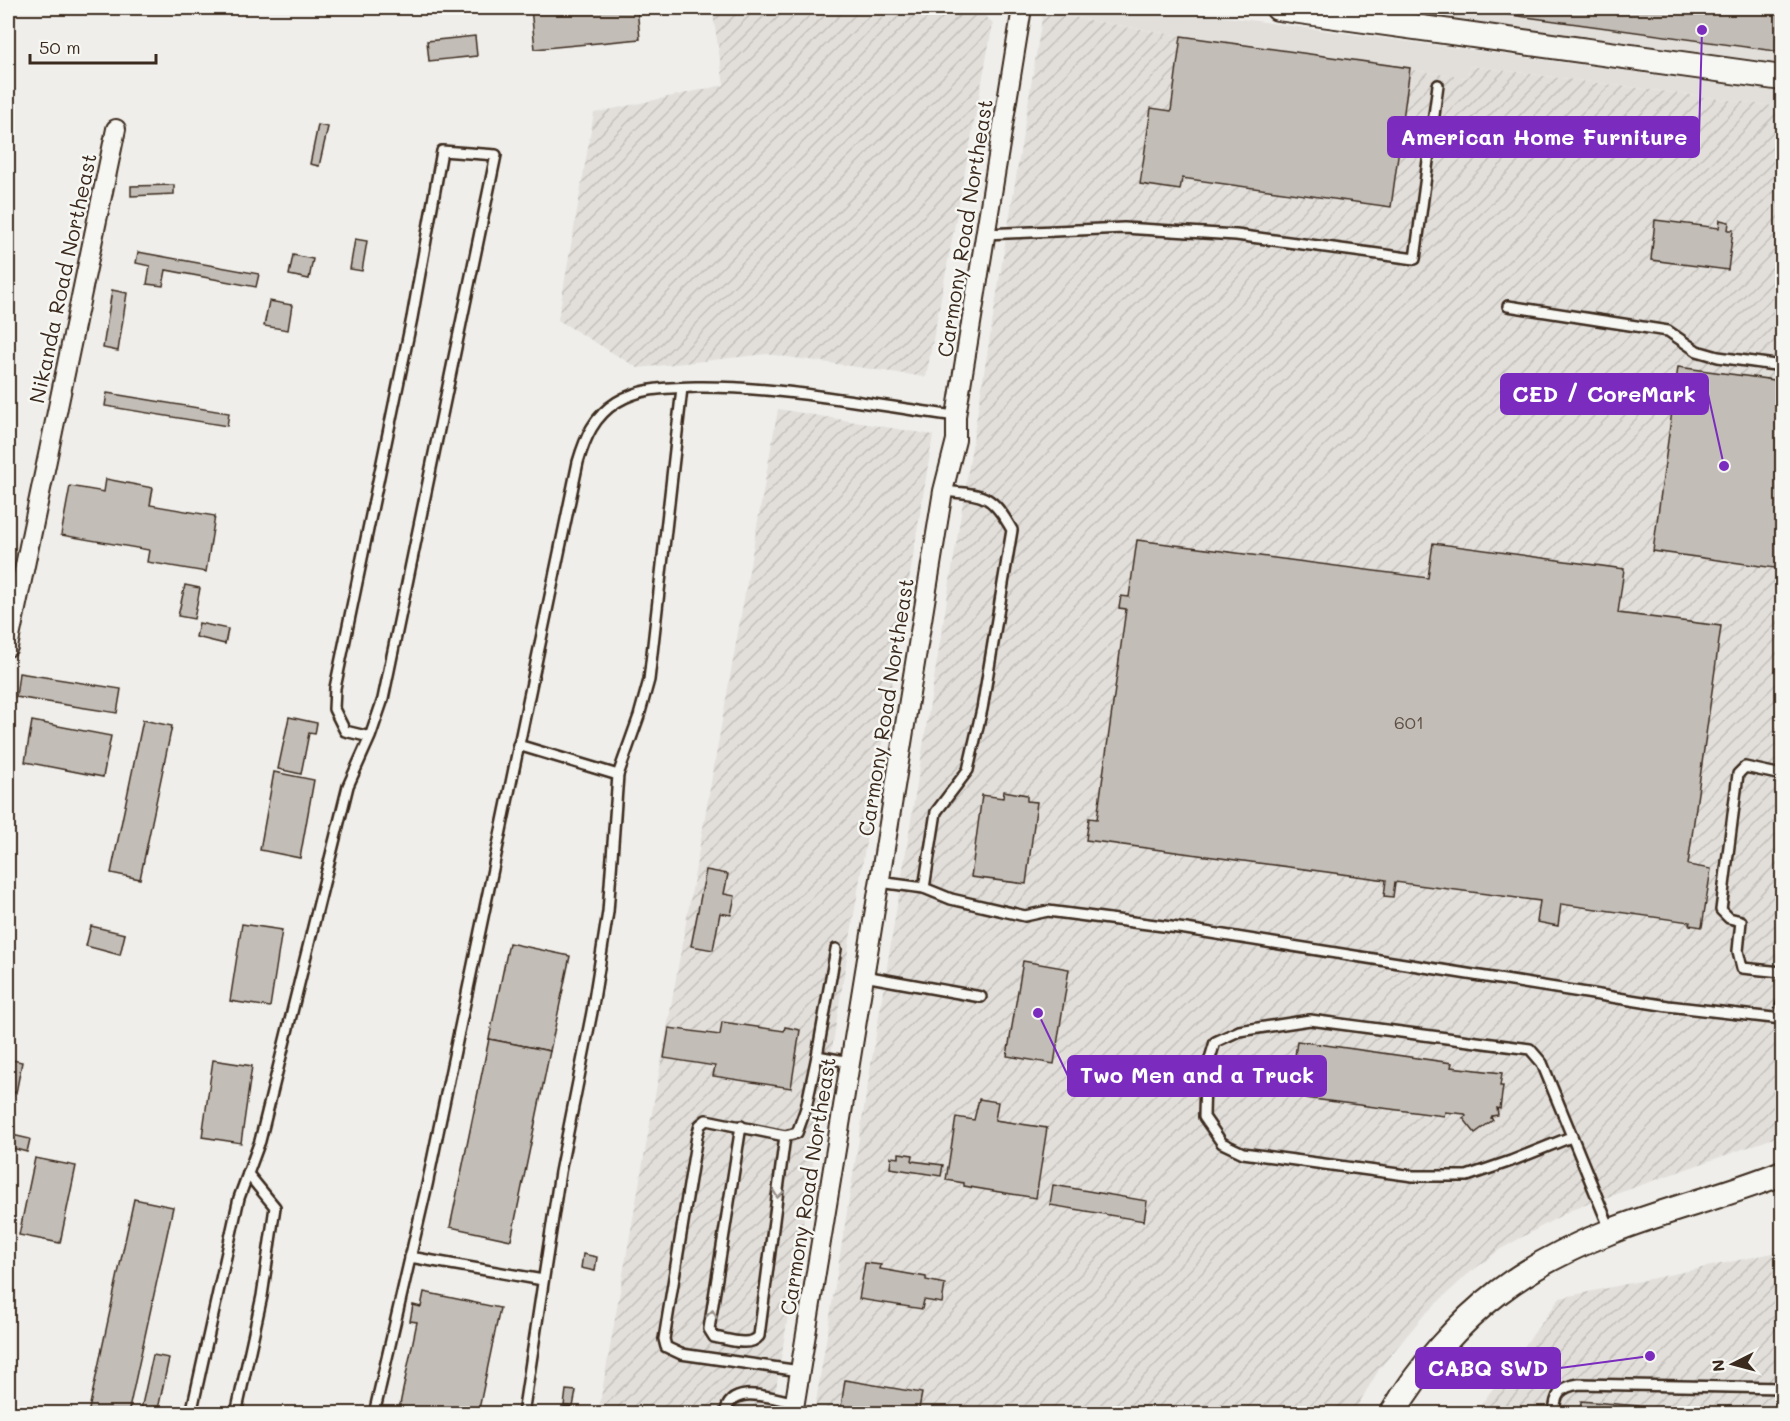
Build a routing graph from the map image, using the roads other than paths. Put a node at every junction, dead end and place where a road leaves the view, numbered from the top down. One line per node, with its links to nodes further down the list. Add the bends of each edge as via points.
1 (1022, 8): 6 (street, Carmony Road Northeast)
2 (1278, 8): 3 (street)
3 (1782, 78)
4 (1438, 85): 6 (lane, via 1415,259 1236,235 1124,228)
5 (116, 129): 12 (street, Nikanda Road Northeast)
6 (985, 234): 10 (street, Carmony Road Northeast)
7 (1508, 306): 8 (lane, via 1668,331 1697,351)
8 (1782, 366)
9 (682, 388): 10 (lane, via 769,389); 14 (lane, via 652,388 616,403 586,436); 15 (lane, via 649,680)
10 (956, 416): 11 (street, Carmony Road Northeast, via 956,440)
11 (944, 491): 17 (street, Carmony Road Northeast); 18 (lane, via 980,495 999,507 1012,530 968,770 936,812)
12 (8, 647)
13 (370, 737): 13 (lane, via 383,699 496,155 442,151 412,318 335,688 334,709 345,730); 31 (lane, via 348,786 263,1130)
14 (518, 745): 15 (lane); 33 (lane)
15 (618, 775): 34 (lane, via 608,912)
16 (1782, 775): 20 (lane, via 1745,767 1738,774 1721,910 1729,918 1741,921 1738,951 1742,968)
17 (879, 882): 18 (lane); 21 (street, Carmony Road Northeast)
18 (924, 888): 24 (lane, via 951,899 1025,916 1048,911 1186,928 1646,1003)
19 (836, 949): 25 (lane)
20 (1782, 972)
21 (864, 976): 22 (lane); 26 (street, Carmony Road Northeast)
22 (981, 997)
23 (1782, 1004): 24 (lane)
24 (1781, 1018)
25 (817, 1056): 26 (lane); 28 (lane, via 797,1133)
26 (850, 1062): 35 (street, Carmony Road Northeast)
27 (741, 1126): 28 (lane); 28 (lane, one-way to 27, via 759,1336 748,1343 714,1336 709,1329); 35 (lane, via 706,1120 700,1125 664,1339 666,1347 681,1354)
28 (785, 1136)
29 (1571, 1137): 29 (lane, via 1542,1063 1530,1050 1310,1020 1239,1031 1215,1042 1205,1075 1204,1117 1222,1143 1243,1153 1413,1176 1467,1176); 32 (lane)
30 (1782, 1173): 32 (street)
31 (248, 1174): 38 (lane, via 239,1198); 39 (lane, via 275,1208 262,1296)
32 (1611, 1231): 43 (street, via 1559,1254 1501,1290 1455,1333 1406,1389)
33 (410, 1257): 34 (lane); 40 (lane)
34 (543, 1280): 41 (lane)
35 (800, 1371): 37 (street, Carmony Road Northeast)
36 (1782, 1388): 44 (lane, via 1579,1384 1562,1390)
37 (794, 1408): 42 (lane, via 745,1394 735,1396)
38 (190, 1413)
39 (236, 1413)
40 (374, 1413)
41 (523, 1413)
42 (725, 1413)
43 (1392, 1413)
44 (1554, 1413)

